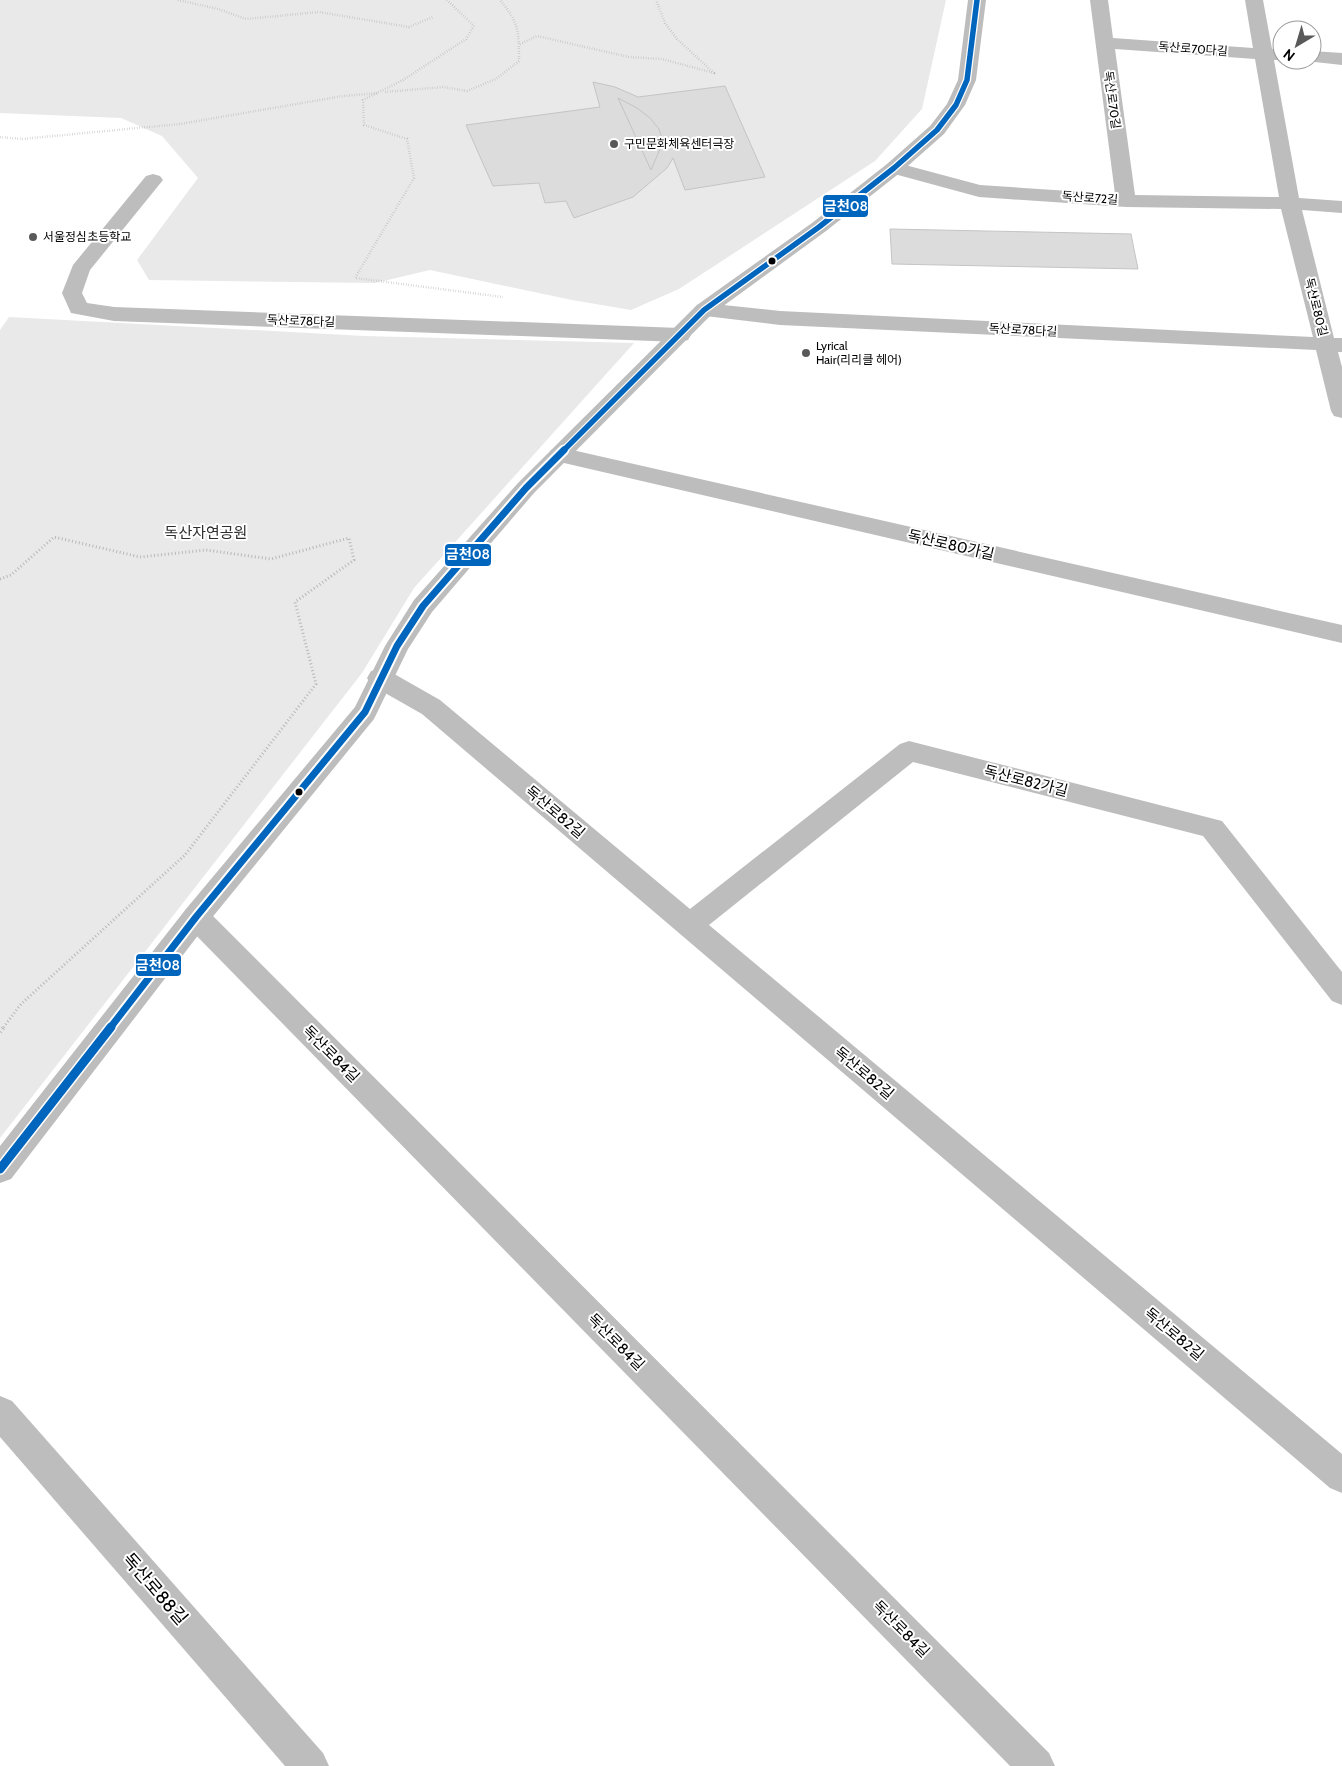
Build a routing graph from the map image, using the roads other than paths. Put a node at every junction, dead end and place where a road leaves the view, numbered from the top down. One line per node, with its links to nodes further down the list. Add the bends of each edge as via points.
1 (977, 0): 10 (street, via 967,80 956,105 937,130)
2 (1099, 0): 4 (street, 독산로70길)
3 (1254, 0): 5 (street)
4 (1104, 43): 6 (street, 독산로70다길); 12 (street, 독산로70길)
5 (1272, 51)
6 (1272, 54)
7 (1322, 58): 8 (street)
8 (1342, 59)
9 (1275, 70): 13 (street)
10 (894, 168): 12 (street, 독산로72길, via 979,191); 15 (street, via 820,227)
11 (153, 180): 16 (street, 독산로78다길, via 80,269 72,293 78,308 114,314)
12 (1126, 201): 13 (street, 독산로72길)
13 (1290, 203): 14 (street, 독산로72길); 17 (street, 독산로80길)
14 (1342, 208)
15 (704, 310): 16 (street); 17 (street, 독산로78다길, via 780,318)
16 (680, 335): 19 (street)
17 (1334, 344): 18 (street, 독산로80길)
18 (1342, 411)
19 (559, 455): 20 (street, 독산로80가길); 21 (street, via 423,606)
20 (1342, 634)
21 (380, 678): 22 (street, via 364,712); 23 (street, 독산로82길, via 431,708)
22 (196, 917): 25 (street); 29 (street, 독산로84길)
23 (689, 925): 24 (street, 독산로82가길, via 909,751 1212,828); 27 (street, 독산로82길)
24 (1342, 993)
25 (0, 1169)
26 (0, 1412): 28 (street, 독산로88길)
27 (1342, 1476)
28 (310, 1766)
29 (1036, 1766)

